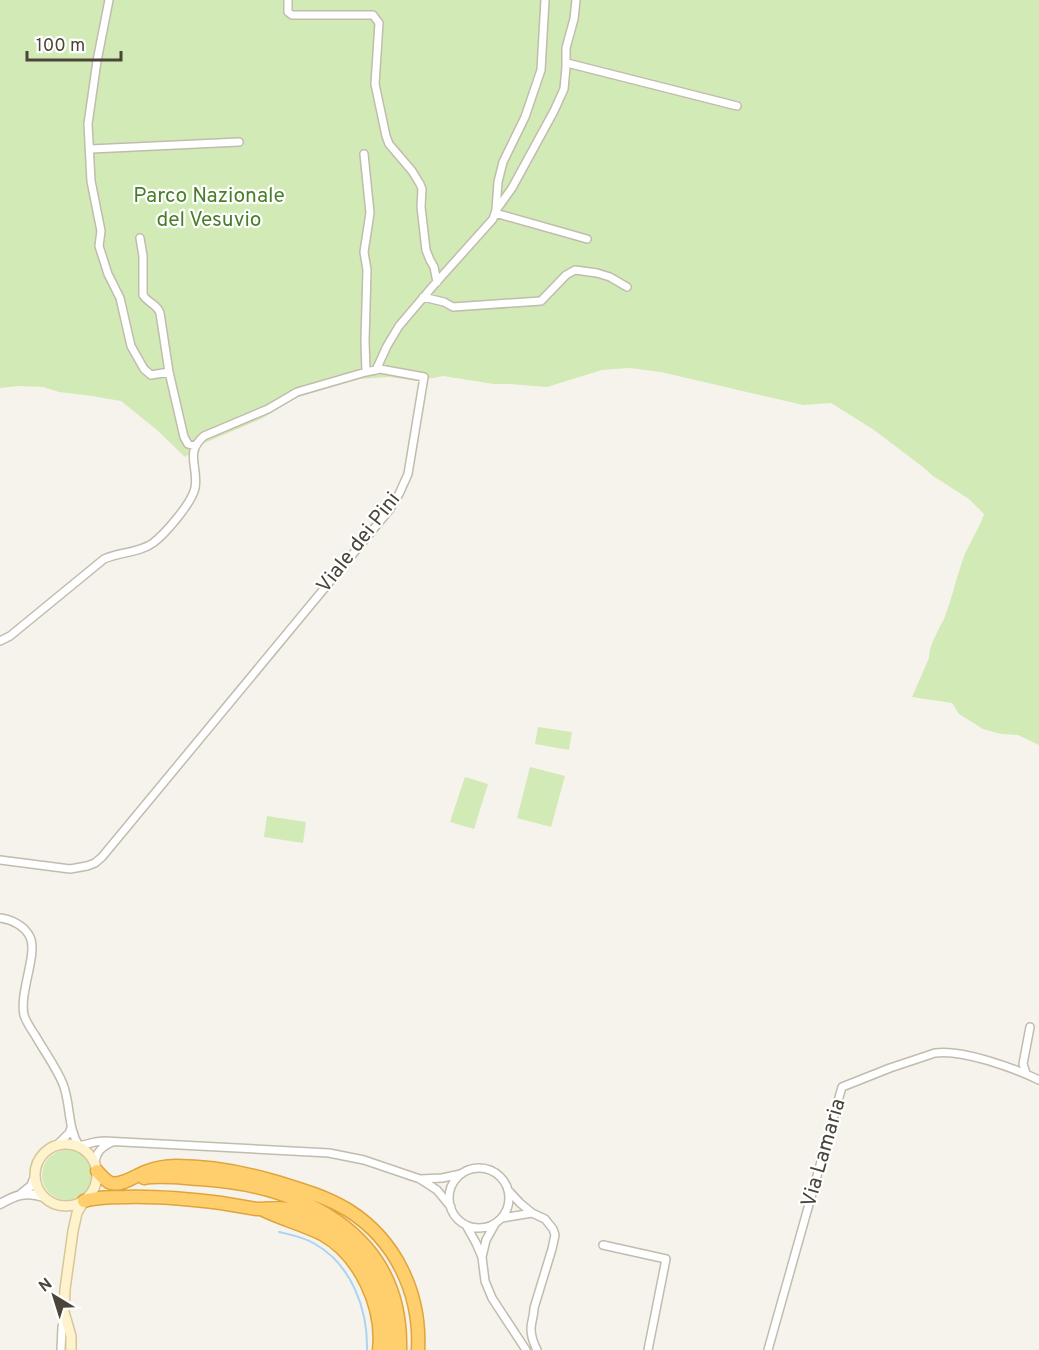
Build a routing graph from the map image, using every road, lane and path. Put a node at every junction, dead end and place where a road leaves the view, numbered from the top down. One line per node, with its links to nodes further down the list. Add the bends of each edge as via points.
1 (109, 0): 8 (street, via 88,124)
2 (288, 0): 13 (street, via 288,12 292,15 373,15 379,23 375,84 386,136 422,189 426,250)
3 (545, 0): 10 (street, via 541,69 525,117 503,162)
4 (576, 0): 5 (street, via 566,48)
5 (567, 63): 6 (street); 10 (street, via 564,89 557,104)
6 (737, 106)
7 (239, 142): 8 (street)
8 (91, 150): 17 (street, via 91,181 101,231 99,246 120,298 131,346 149,374)
9 (364, 154): 18 (street, via 370,213 364,252 368,270)
10 (496, 212): 12 (street); 13 (street)
11 (140, 238): 17 (street, via 143,295 159,309)
12 (587, 239)
13 (436, 282): 15 (street)
14 (627, 287): 15 (street, via 610,277 575,270 541,300 453,307)
15 (423, 297): 16 (street, via 399,326)
16 (376, 370): 18 (street, Viale dei Pini); 21 (street, Viale dei Pini, via 424,377 408,474 390,509 102,857 87,866 70,869)
17 (169, 372): 19 (street, via 184,437)
18 (366, 372): 19 (street, Viale dei Pini, via 297,392 204,436)
19 (195, 447): 20 (street, via 195,488 162,535 140,549 104,559)
20 (0, 641)
21 (0, 860)
22 (0, 918): 26 (street, via 20,925 30,937 24,1017 64,1086)
23 (1030, 1027): 24 (street, via 1023,1064)
24 (1026, 1074): 25 (street, Via Lamaria); 59 (street, Via Lamaria, via 942,1052 842,1086)
25 (1039, 1080)
26 (71, 1128): 28 (street); 29 (street)
27 (112, 1142): 29 (street); 30 (street, via 96,1154); 33 (street, via 330,1153)
28 (57, 1145): 29 (main road); 32 (main road, via 40,1158)
29 (79, 1146): 30 (main road, via 91,1155)
30 (96, 1166): 34 (highway, via 112,1184); 38 (main road, via 95,1187)
31 (464, 1173): 33 (street); 35 (street, via 486,1169 500,1176); 41 (street, via 450,1192)
32 (35, 1177): 36 (street); 37 (main road)
33 (420, 1179): 41 (street, via 437,1190)
34 (128, 1180): 54 (highway, via 155,1177 242,1183 297,1200 332,1219 362,1243 384,1272 394,1296); 55 (highway, via 176,1166 229,1171 325,1198 349,1211 378,1235 405,1274 416,1308)
35 (508, 1189): 43 (street); 44 (street, via 508,1204)
36 (21, 1195): 37 (street); 39 (street)
37 (44, 1197): 40 (main road)
38 (84, 1201): 40 (main road); 42 (highway, via 156,1196); 46 (main road)
39 (0, 1204)
40 (61, 1206): 46 (main road, via 70,1217)
41 (451, 1207): 45 (street)
42 (260, 1209): 52 (highway, via 324,1235 348,1256 375,1305); 53 (highway, via 275,1207 302,1213 332,1229 355,1248 384,1293)
43 (532, 1213): 44 (street); 57 (street, via 549,1222 555,1235 534,1308 531,1329)
44 (499, 1220): 45 (street, via 481,1228); 48 (street, via 486,1240)
45 (466, 1225): 48 (street)
46 (73, 1232): 49 (main road)
47 (603, 1245): 58 (street, via 666,1259)
48 (482, 1257): 56 (street, via 492,1298)
49 (65, 1316): 50 (street); 51 (main road)
50 (61, 1350)
51 (71, 1350)
52 (379, 1350)
53 (391, 1350)
54 (400, 1350)
55 (418, 1350)
56 (526, 1350)
57 (537, 1350)
58 (648, 1350)
59 (768, 1350)

